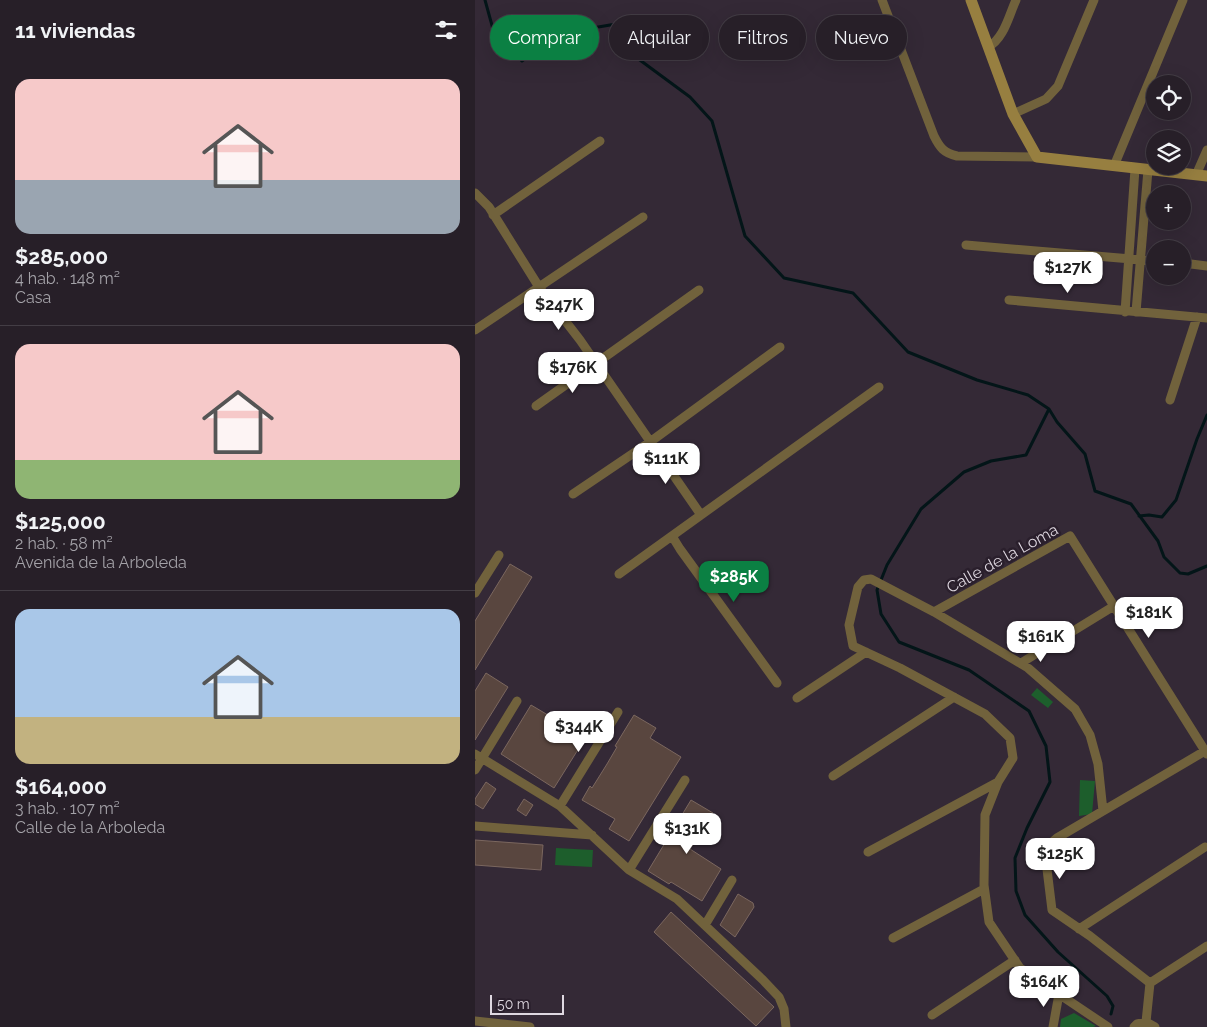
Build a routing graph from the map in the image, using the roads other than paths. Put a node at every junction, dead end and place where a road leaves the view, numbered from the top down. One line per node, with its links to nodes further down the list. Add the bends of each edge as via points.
1 (882, 0): 10 (street, via 940,147 957,156)
2 (971, 0): 6 (street)
3 (1016, 0): 6 (street, via 999,39)
4 (1095, 0): 7 (street, via 1058,86 1046,99)
5 (1183, 0): 11 (street)
6 (988, 47): 7 (street)
7 (1013, 114): 10 (street)
8 (600, 141): 17 (street)
9 (1207, 150): 15 (street)
10 (1037, 157): 11 (street)
11 (1114, 166): 12 (street)
12 (1135, 169): 13 (street); 20 (street)
13 (1146, 170)
14 (1148, 175): 21 (street)
15 (1202, 175)
16 (475, 193): 17 (street)
17 (493, 215): 25 (street)
18 (643, 217): 25 (street)
19 (966, 245): 20 (street)
20 (1128, 259): 21 (street); 28 (street)
21 (1140, 260): 22 (street); 29 (street)
22 (1146, 260)
23 (1191, 264): 24 (street)
24 (1207, 266)
25 (539, 287): 32 (street); 34 (street)
26 (699, 290): 34 (street)
27 (1009, 300): 28 (street)
28 (1125, 312): 29 (street)
29 (1136, 312): 30 (street)
30 (1197, 317): 31 (street); 36 (street)
31 (1207, 318)
32 (475, 330)
33 (780, 347): 38 (street)
34 (596, 363): 37 (street); 38 (street)
35 (879, 386): 40 (street)
36 (1170, 400)
37 (536, 406)
38 (650, 442): 39 (street); 40 (street)
39 (573, 494)
40 (701, 515): 41 (street)
41 (672, 536): 43 (street); 49 (street)
42 (499, 555): 44 (street)
43 (619, 574)
44 (475, 593)
45 (1114, 606): 46 (street, Calle de la Loma, via 1071,536); 48 (street); 54 (street, Calle de la Loma)
46 (934, 612): 47 (street, via 871,579 864,580 858,587 849,625 853,646); 48 (street)
47 (866, 652): 50 (street); 51 (street)
48 (1021, 663): 61 (street, via 1075,709 1090,735 1098,764)
49 (777, 683)
50 (954, 697): 57 (street); 59 (street, via 985,714 1010,738 1013,758)
51 (797, 698)
52 (517, 701): 55 (street)
53 (618, 712): 60 (street)
54 (1206, 753): 61 (street)
55 (478, 756): 56 (street); 60 (street)
56 (475, 770)
57 (833, 776)
58 (685, 780): 66 (street)
59 (998, 782): 65 (street); 68 (street, via 985,815)
60 (560, 806): 63 (street)
61 (1103, 811): 70 (street, via 1057,838 1045,854 1051,910)
62 (475, 826): 63 (street)
63 (592, 835): 66 (street)
64 (1205, 847): 70 (street)
65 (868, 852)
66 (629, 870): 69 (street, via 677,899)
67 (733, 880): 69 (street)
68 (984, 889): 71 (street); 73 (street, via 989,922)
69 (705, 924): 80 (street, via 779,997)
70 (1079, 929): 74 (street)
71 (893, 938)
72 (1205, 949): 74 (street)
73 (1015, 960): 75 (street, via 1020,968); 76 (street)
74 (1150, 983): 78 (street)
75 (1059, 994): 81 (street); 82 (street)
76 (933, 1014)
77 (475, 1021): 79 (street)
78 (1146, 1022): 83 (street); 84 (street)
79 (530, 1027)
80 (786, 1027)
81 (1053, 1027)
82 (1108, 1027)
83 (1134, 1027)
84 (1155, 1027)

